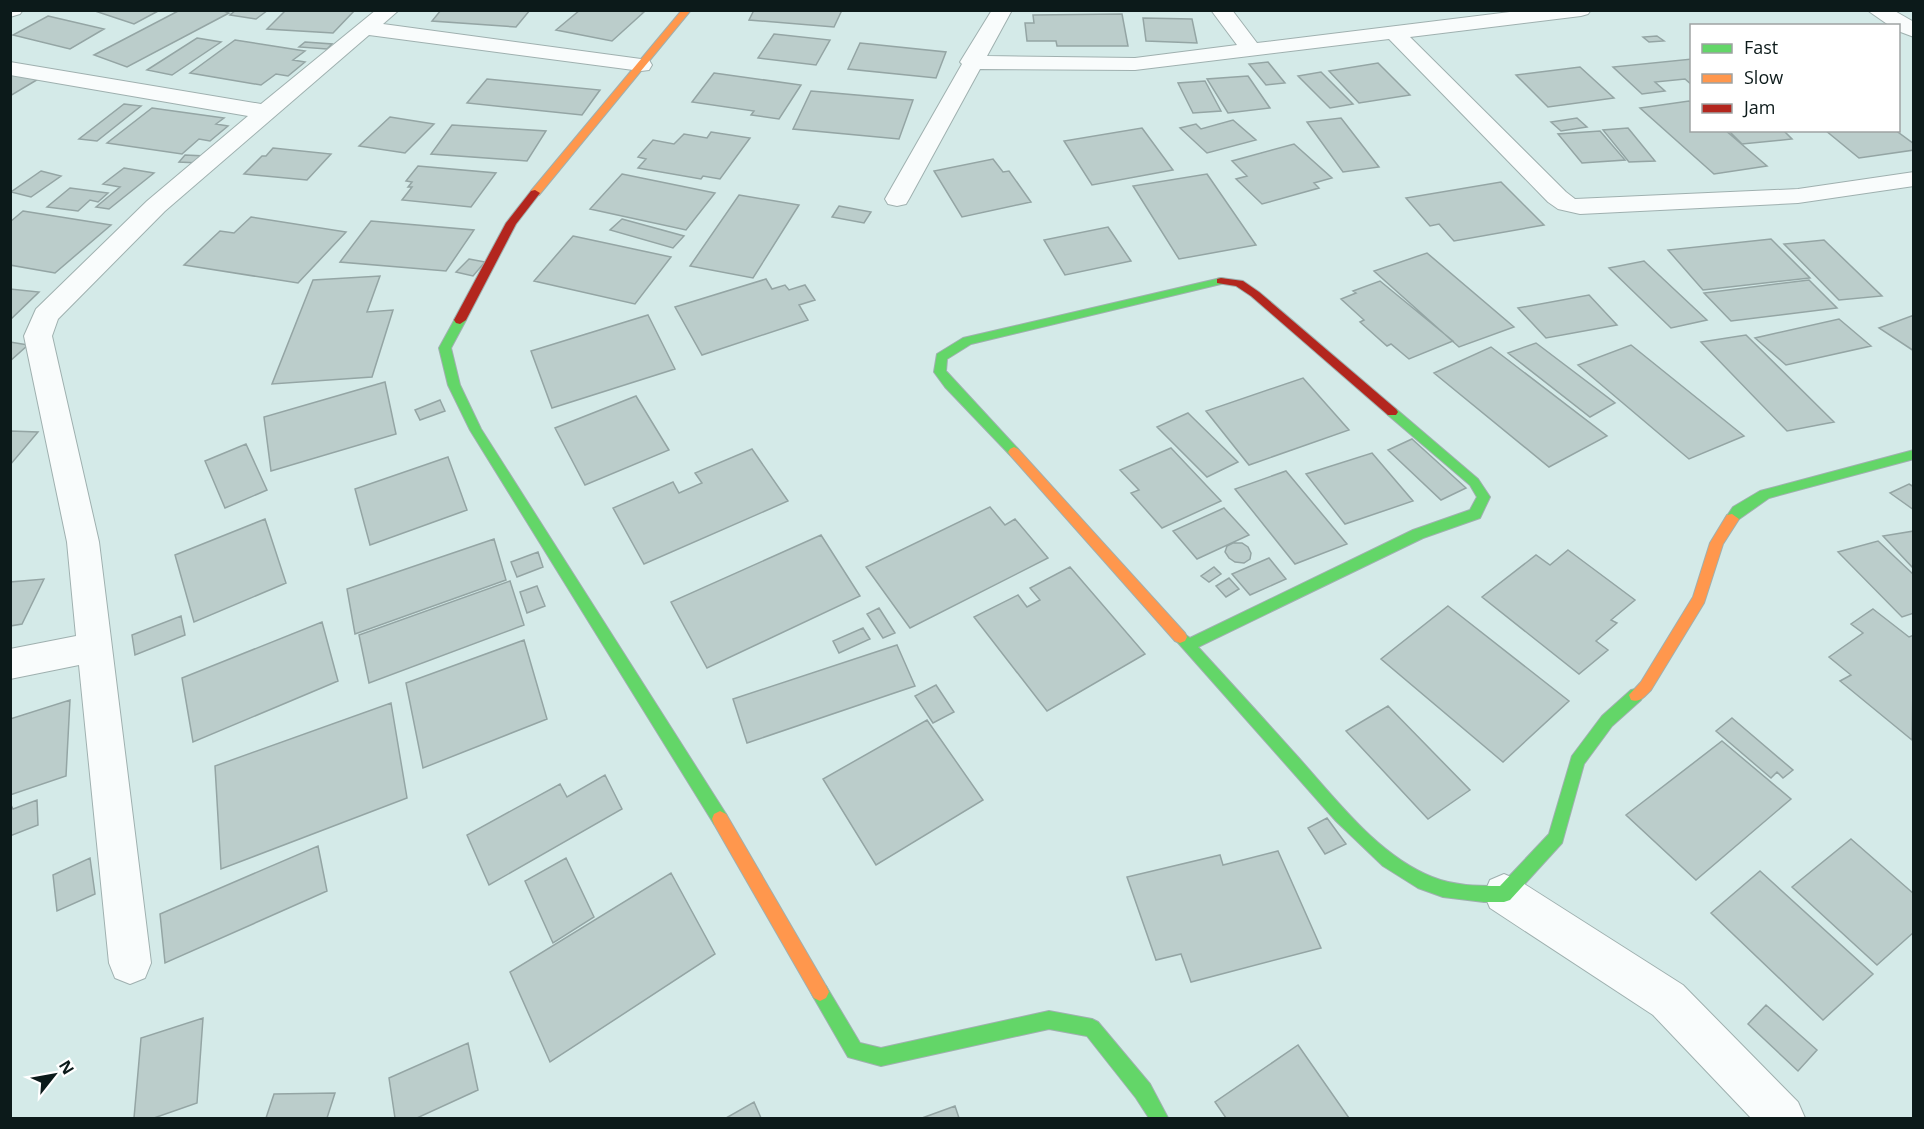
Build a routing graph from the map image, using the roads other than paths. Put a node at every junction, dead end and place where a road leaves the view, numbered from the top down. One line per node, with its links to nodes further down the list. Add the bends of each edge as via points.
1 (687, 10): 11 (street)
2 (1002, 10): 10 (street)
3 (1221, 10): 9 (street)
4 (1581, 10): 8 (street)
5 (1876, 10): 7 (street)
6 (377, 19): 11 (street); 13 (street)
7 (1914, 31)
8 (1395, 34): 9 (street); 14 (street, via 1567,204 1580,207 1798,196)
9 (1251, 49): 10 (street, via 1135,64)
10 (971, 62): 15 (street)
11 (641, 64): 22 (street, via 511,223 445,348 454,385 476,430 739,850 854,1051 881,1057 1049,1020 1092,1028 1143,1091)
12 (10, 68): 13 (street)
13 (266, 112): 18 (street, via 148,215 46,315 38,336 83,542)
14 (1914, 179)
15 (897, 200)
16 (1914, 454): 20 (street, via 1765,494 1738,511 1717,543 1700,599 1646,686 1607,721 1577,761 1556,838)
17 (1189, 645): 17 (street, via 1418,534 1475,514 1484,497 1474,482 1239,283 1217,281 967,341 941,357 940,372 949,384); 20 (street, via 1339,813 1394,864 1434,887)
18 (95, 647): 19 (street); 21 (street)
19 (10, 664)
20 (1504, 894): 23 (street, via 1668,1000)
21 (130, 963)
22 (1159, 1119)
23 (1782, 1119)

